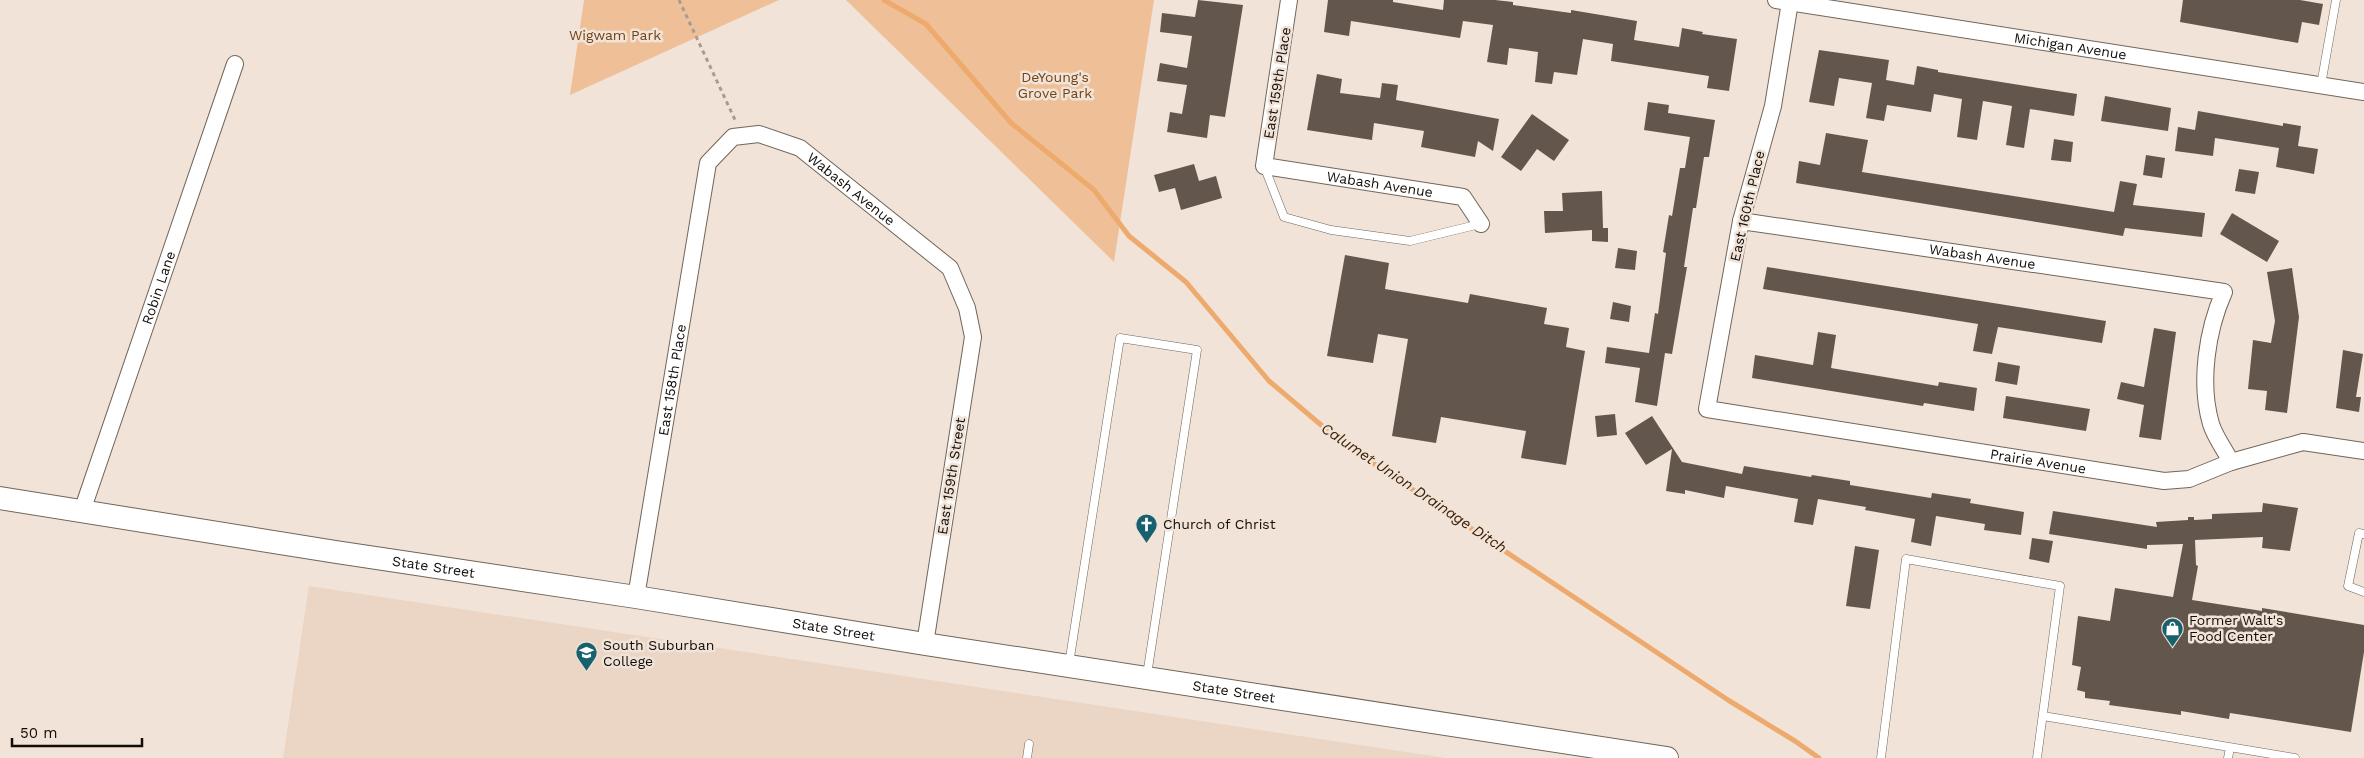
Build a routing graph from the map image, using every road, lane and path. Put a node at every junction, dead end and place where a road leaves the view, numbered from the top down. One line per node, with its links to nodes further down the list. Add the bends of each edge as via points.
1 (679, 0): 8 (path)
2 (1289, 0): 9 (street, East 159th Place)
3 (2336, 0): 6 (lane)
4 (1783, 1): 6 (street, Michigan Avenue); 10 (street, East 160th Place, via 1772,106)
5 (235, 64): 17 (street, Robin Lane)
6 (2321, 85): 7 (street, Michigan Avenue)
7 (2364, 92)
8 (743, 136): 12 (street, Wabash Avenue, via 759,134 800,148 950,268); 20 (street, East 158th Place, via 733,138 708,163)
9 (1264, 166): 11 (street, Wabash Avenue, via 1463,197); 11 (lane, via 1284,217 1330,230 1410,240)
10 (1741, 221): 13 (street, East 160th Place); 15 (street, Wabash Avenue, via 2224,292 2215,313 2210,342 2207,399 2212,425)
11 (1481, 224)
12 (967, 308): 21 (street, East 159th Street, via 973,337)
13 (1707, 409): 15 (street, Prairie Avenue, via 2150,480 2190,479)
14 (2364, 451): 15 (street, Prairie Avenue, via 2303,442)
15 (2231, 462)
16 (0, 498): 17 (main road, State Street)
17 (82, 511): 20 (main road, State Street)
18 (2364, 534): 19 (lane, via 2359,533 2348,586)
19 (2364, 592)
20 (636, 597): 21 (main road, State Street)
21 (925, 644): 22 (main road, State Street)
22 (1068, 666): 23 (main road, State Street); 23 (lane, via 1120,338 1197,350)
23 (1147, 677): 28 (main road, State Street)
24 (2043, 716): 26 (lane); 29 (lane, via 2060,586 1906,559); 30 (lane)
25 (1029, 744): 27 (lane)
26 (2230, 748): 31 (lane); 32 (lane)
27 (1027, 758)
28 (1667, 758)
29 (1881, 758)
30 (2037, 758)
31 (2228, 758)
32 (2295, 758)

